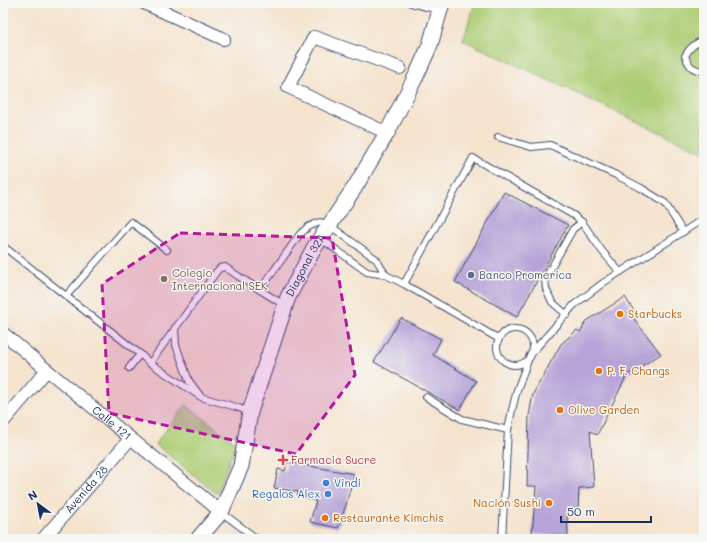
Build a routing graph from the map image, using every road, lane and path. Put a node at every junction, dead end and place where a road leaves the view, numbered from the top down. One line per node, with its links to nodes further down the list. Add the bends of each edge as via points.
1 (144, 3): 4 (street)
2 (411, 3): 3 (lane)
3 (441, 7): 8 (street, Diagonal 32A, via 430,45)
4 (224, 39)
5 (704, 40): 7 (lane, via 689,48 685,56 689,65)
6 (400, 68): 8 (street, via 314,37 288,87)
7 (704, 71)
8 (387, 133): 12 (street, Diagonal 32A)
9 (498, 137): 13 (lane, via 531,148 550,145 642,188 665,203)
10 (704, 218): 13 (lane)
11 (582, 222): 17 (lane); 19 (lane, via 473,158); 23 (lane, via 573,229 545,279 552,302)
12 (329, 225): 14 (street, Diagonal 32A); 18 (lane, via 376,259); 20 (lane, via 320,222 300,234)
13 (683, 232): 17 (lane)
14 (320, 238): 18 (lane, via 367,272); 22 (street, Diagonal 32A)
15 (3, 246): 21 (lane)
16 (167, 250): 21 (lane, via 131,222)
17 (620, 272): 23 (lane, via 580,301)
18 (386, 275): 19 (lane)
19 (404, 284): 26 (lane)
20 (260, 290): 22 (lane); 24 (lane, via 225,267 220,268)
21 (66, 296): 27 (lane)
22 (285, 305): 34 (street, Diagonal 32A)
23 (566, 315): 28 (lane)
24 (175, 328): 29 (lane); 32 (lane, via 176,346 182,364)
25 (3, 333): 31 (street, Calle 121)
26 (499, 339): 28 (lane, via 497,349 506,362 522,363); 28 (lane, via 507,331 523,331 528,334 532,344)
27 (140, 354): 29 (lane); 30 (lane)
28 (530, 355): 36 (lane, via 517,390)
29 (150, 363): 32 (lane)
30 (129, 368)
31 (47, 370): 35 (street); 37 (street, Calle 121)
32 (200, 397): 34 (lane)
33 (426, 397): 36 (lane, via 462,419)
34 (250, 412): 38 (street, Diagonal 32A, via 241,466)
35 (3, 422)
36 (508, 430): 42 (lane)
37 (130, 439): 38 (street, Calle 121); 39 (street, Avenida 28)
38 (221, 512): 40 (street, Diagonal 32A); 41 (lane)
39 (43, 539)
40 (198, 539)
41 (257, 539)
42 (502, 539)

